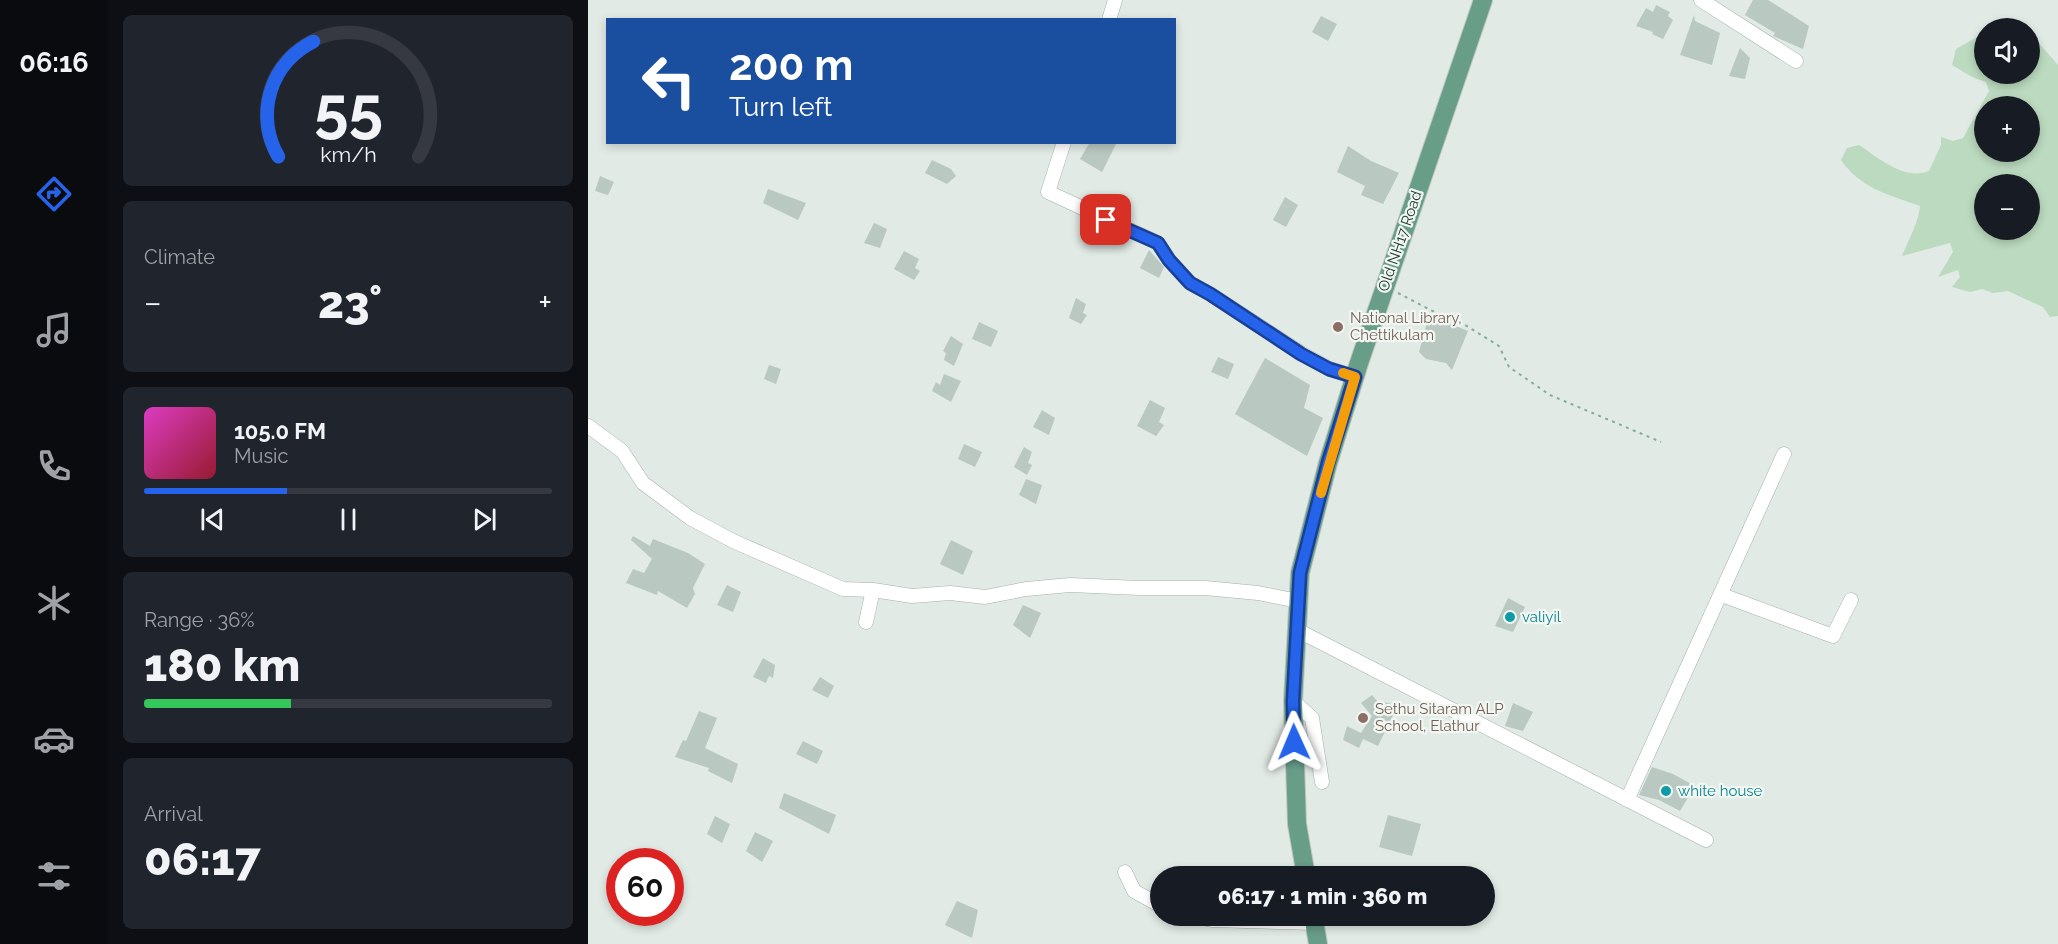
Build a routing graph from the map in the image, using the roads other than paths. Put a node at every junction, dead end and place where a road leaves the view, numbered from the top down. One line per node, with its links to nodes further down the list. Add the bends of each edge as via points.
1 (1115, 0): 4 (street)
2 (1483, 0): 7 (main road, Old NH17 Road)
3 (1701, 0): 5 (street)
4 (1110, 18)
5 (1796, 61)
6 (1063, 144): 7 (street, via 1048,192 1158,243 1190,283 1301,354)
7 (1355, 377): 13 (main road, Old NH17 Road, via 1300,573)
8 (588, 426): 10 (street, via 622,451 643,483 690,518 843,589)
9 (1784, 454): 11 (street)
10 (873, 590): 13 (street, via 912,596 950,593 985,597 1070,585 1205,588); 14 (street)
11 (1722, 595): 12 (street, via 1833,636); 18 (street)
12 (1851, 600)
13 (1298, 601): 15 (main road, Old NH17 Road)
14 (866, 622)
15 (1297, 630): 16 (main road, Old NH17 Road); 18 (street)
16 (1293, 701): 17 (street, via 1312,718); 20 (main road, Old NH17 Road, via 1297,824)
17 (1322, 782)
18 (1627, 800): 19 (street)
19 (1706, 840)
20 (1304, 866)
21 (1125, 872): 22 (street, via 1134,891)
22 (1150, 900)
23 (1315, 926): 24 (main road)
24 (1318, 944)

